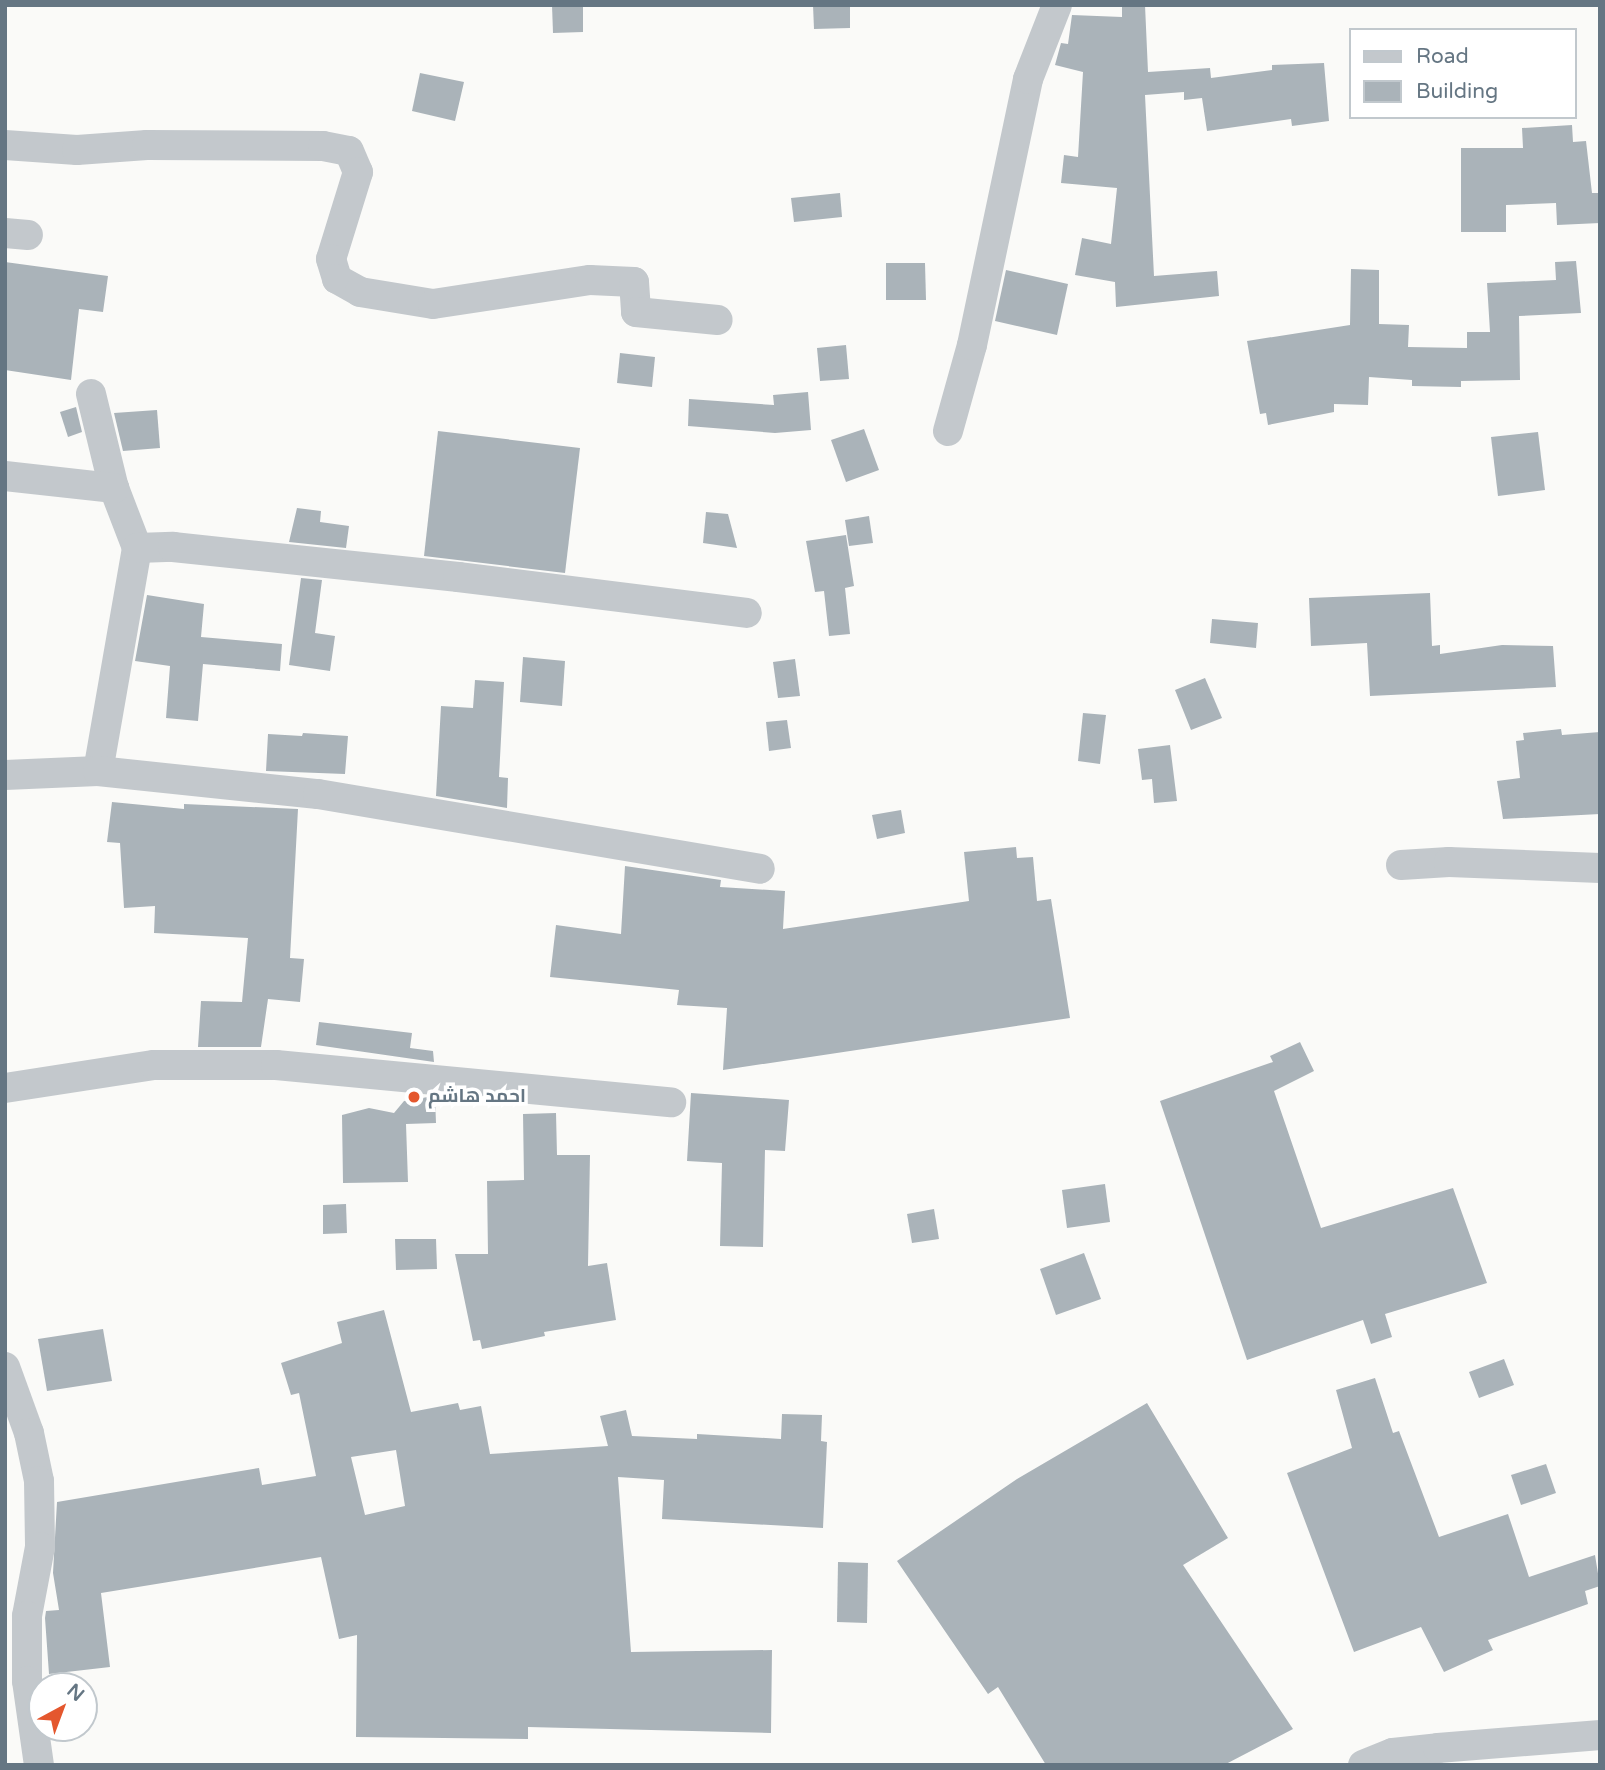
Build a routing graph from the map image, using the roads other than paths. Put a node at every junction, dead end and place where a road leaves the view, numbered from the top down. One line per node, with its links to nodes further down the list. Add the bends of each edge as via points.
1 (1058, 5): 5 (street, via 1028,79 972,345)
2 (5, 145): 3 (street, via 77,150 147,145 349,150 358,172 331,259 337,279 360,292 433,304 590,280 634,282 636,312)
3 (718, 320)
4 (91, 394): 7 (street)
5 (948, 431)
6 (5, 476): 7 (street)
7 (114, 488): 8 (street)
8 (137, 548): 9 (street, via 173,547 458,576); 10 (street)
9 (747, 613)
10 (99, 771): 11 (street); 13 (street, via 318,794)
11 (5, 775)
12 (1401, 865): 14 (street, via 1449,862)
13 (760, 869)
14 (1600, 869)
15 (5, 1088): 16 (street, via 154,1065 250,1065)
16 (671, 1102)
17 (5, 1367): 19 (street, via 29,1433 39,1482 40,1547 27,1616 27,1681)
18 (1600, 1735): 20 (street, via 1416,1751)
19 (39, 1765)
20 (1363, 1765)

